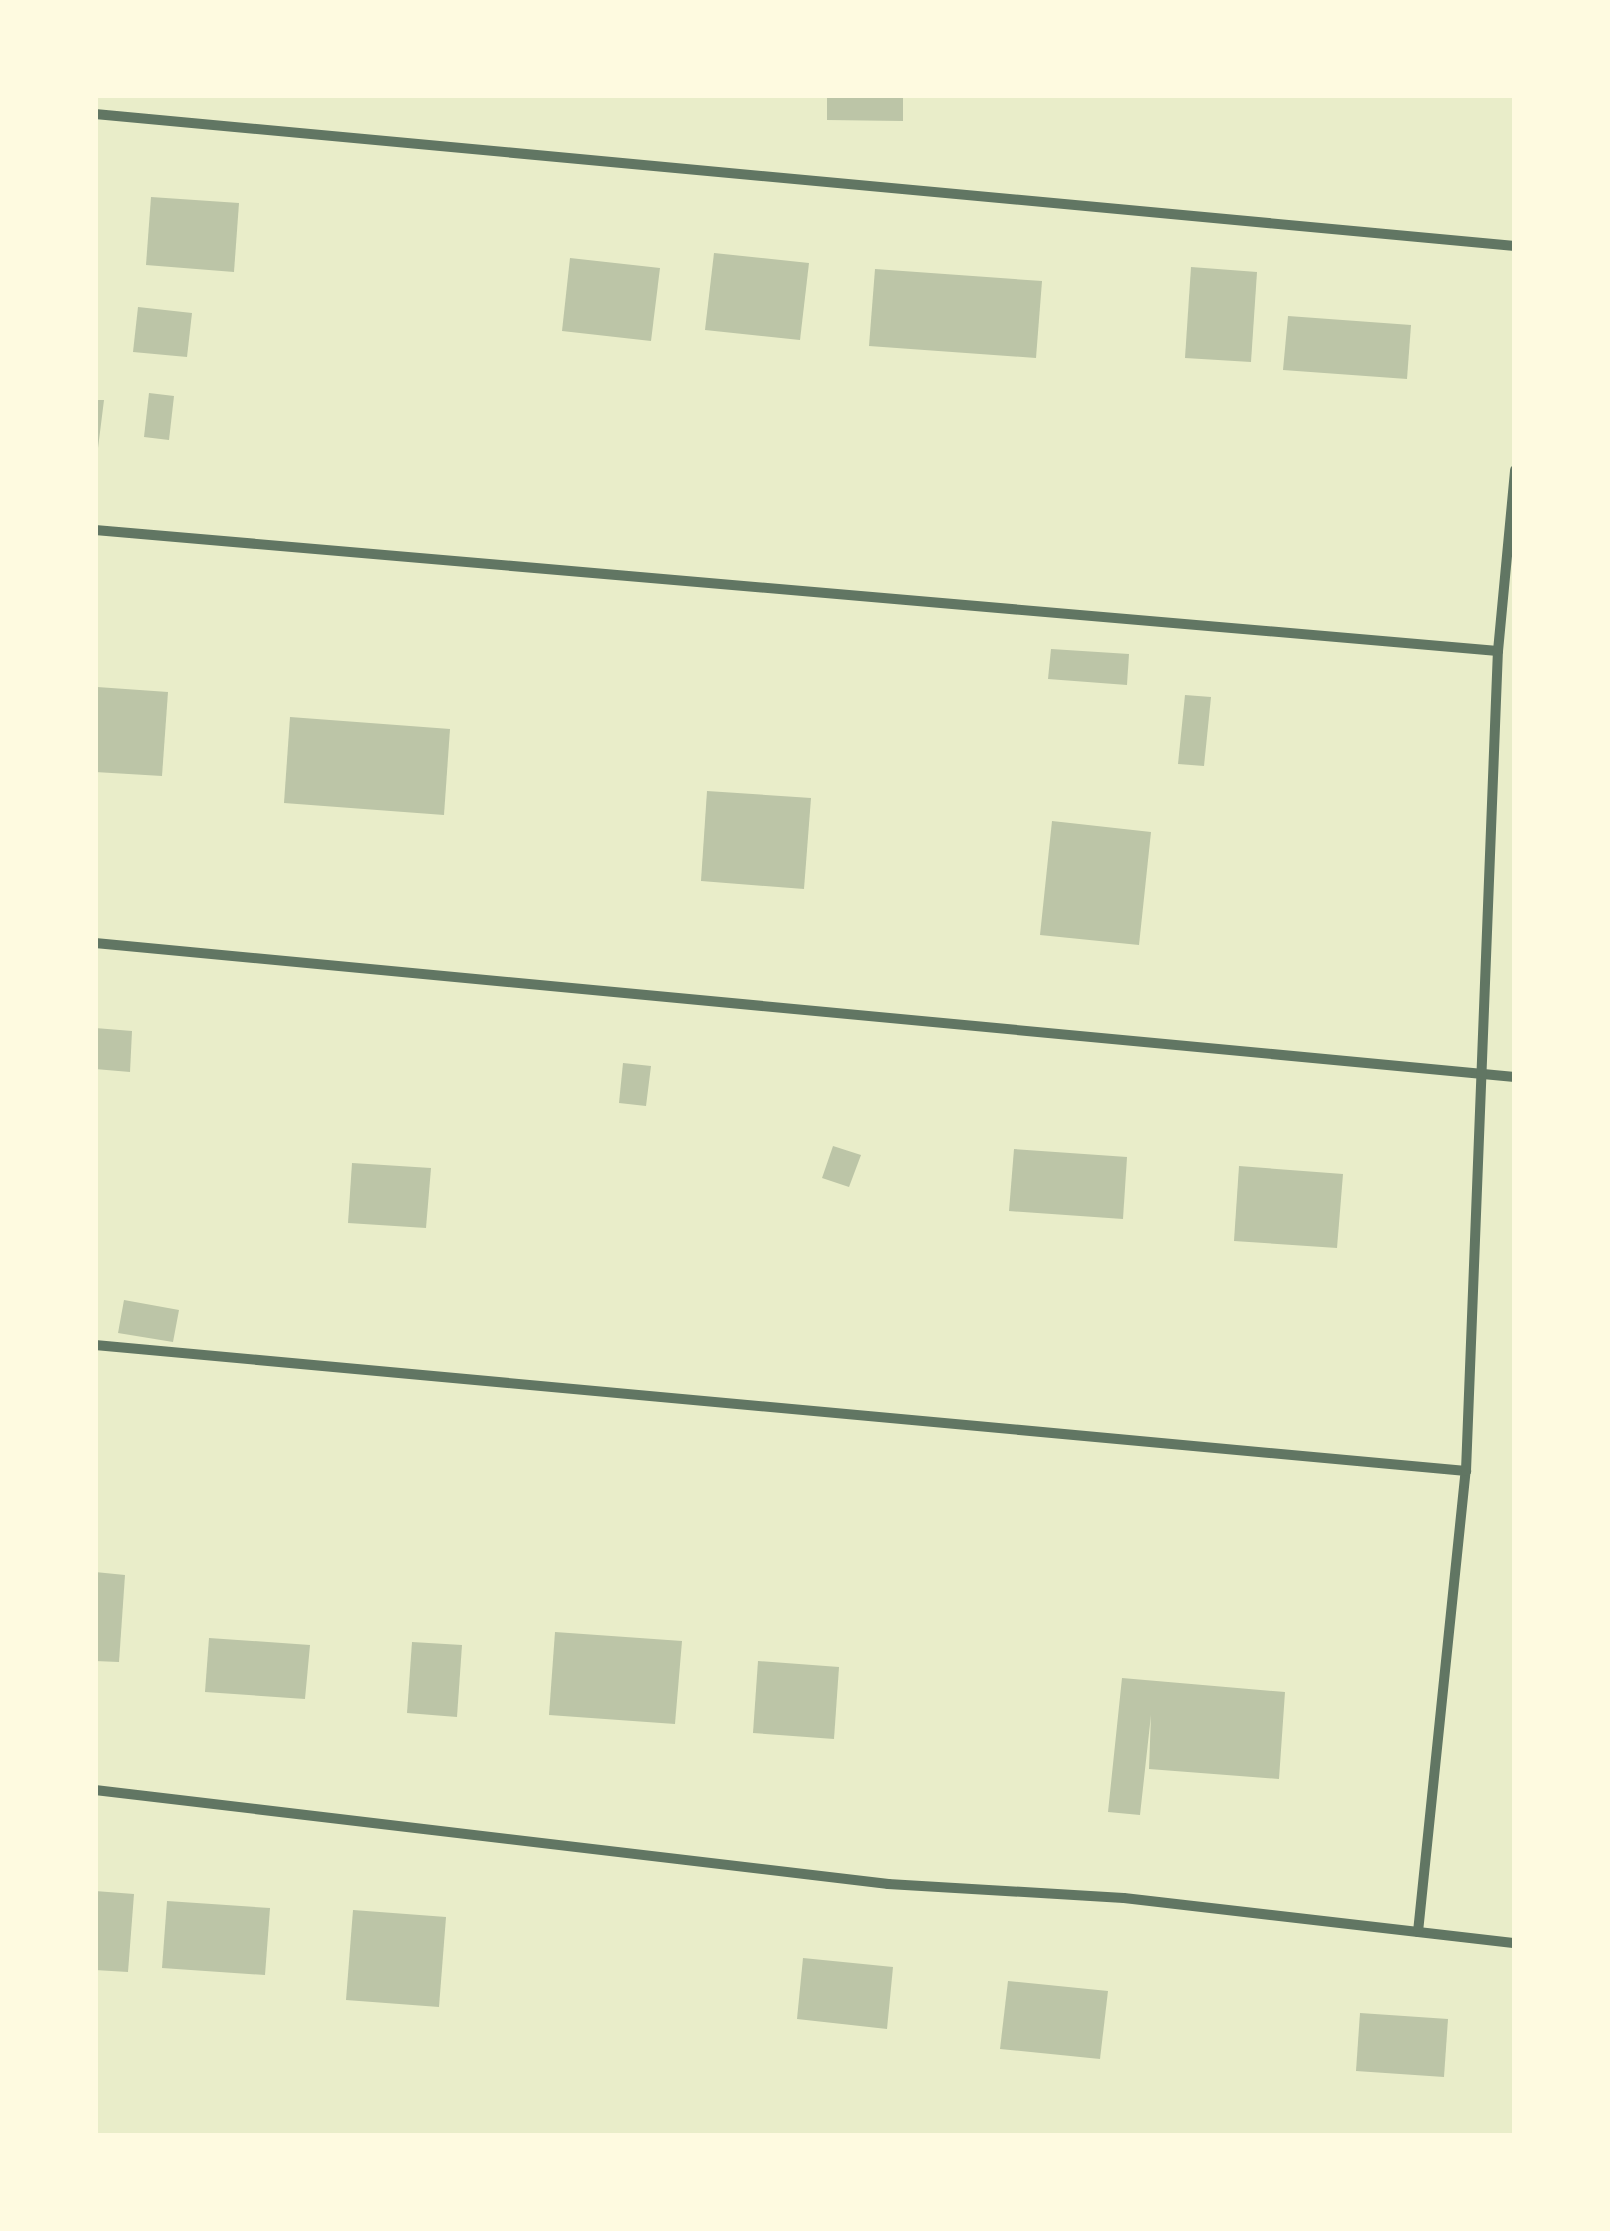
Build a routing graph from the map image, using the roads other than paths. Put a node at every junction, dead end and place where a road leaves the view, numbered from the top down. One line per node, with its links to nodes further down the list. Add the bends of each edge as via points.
1 (95, 114): 2 (street)
2 (1515, 246)
3 (1515, 470): 5 (street)
4 (95, 530): 5 (street)
5 (1498, 651): 7 (street)
6 (95, 943): 7 (street)
7 (1480, 1073): 8 (street); 10 (street)
8 (1515, 1076)
9 (95, 1346): 10 (street)
10 (1466, 1471): 12 (street)
11 (95, 1790): 12 (street, via 888,1884 1124,1898)
12 (1418, 1932): 13 (street)
13 (1515, 1943)

